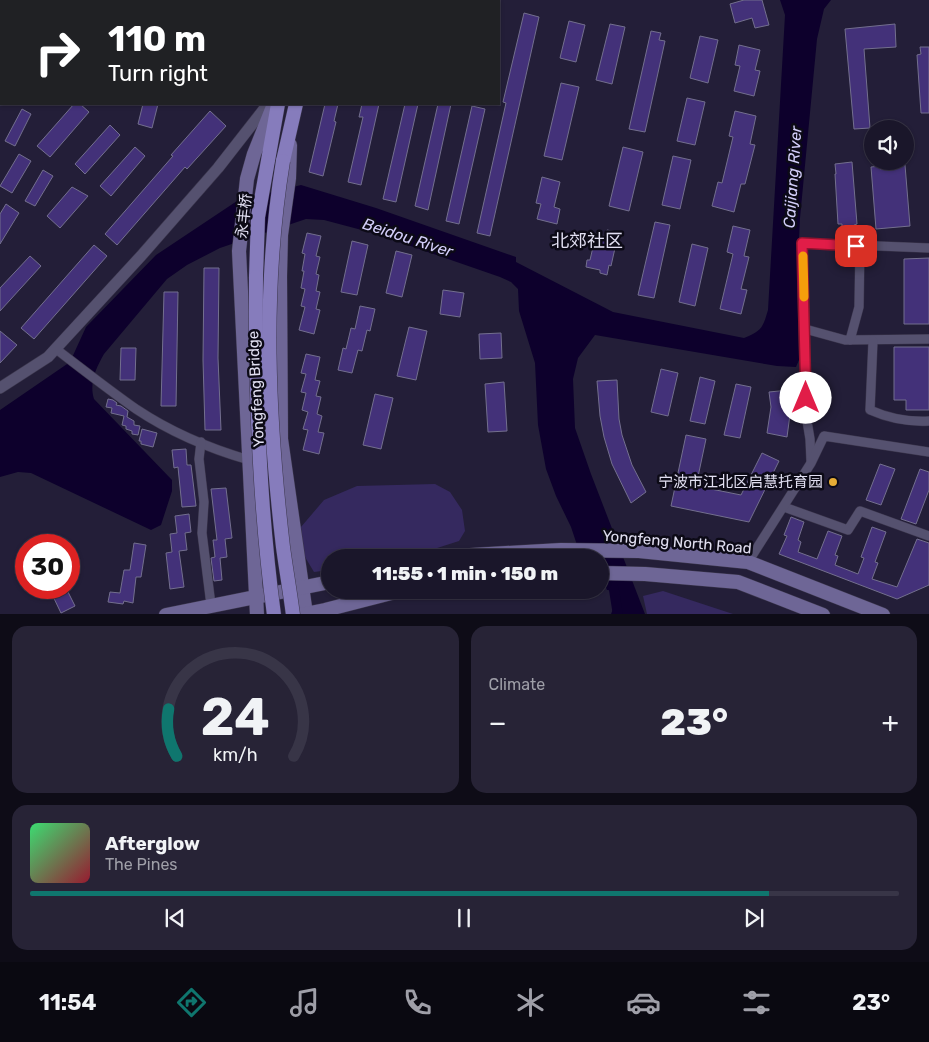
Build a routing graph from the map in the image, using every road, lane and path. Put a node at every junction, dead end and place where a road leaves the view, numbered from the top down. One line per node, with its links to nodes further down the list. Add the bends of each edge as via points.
1 (267, 105): 12 (street, via 211,176)
2 (276, 105): 31 (main road, Yongfeng Bridge, bridge, via 258,217 255,350 267,561)
3 (276, 105): 17 (main road, via 254,154 247,180 239,250)
4 (296, 105): 5 (main road, Yongfeng Bridge)
5 (291, 131): 25 (main road, via 282,235 281,439); 32 (main road, Yongfeng Bridge, bridge, via 276,204 268,330 270,393)
6 (860, 246): 7 (street); 8 (street, via 802,243); 10 (street, via 860,307)
7 (929, 248)
8 (805, 329): 10 (street); 18 (street, via 806,415)
9 (929, 339): 11 (street)
10 (850, 340): 11 (street)
11 (873, 341): 14 (street, via 870,410 916,422)
12 (56, 349): 13 (street); 15 (street, via 137,409)
13 (0, 388)
14 (929, 421)
15 (201, 442): 17 (street); 28 (street, via 202,532)
16 (929, 452): 18 (street, via 824,436)
17 (249, 460): 26 (main road)
18 (811, 462): 19 (street)
19 (784, 506): 20 (street, via 848,530 860,511); 22 (street)
20 (929, 536)
21 (609, 551): 22 (main road, Yongfeng North Road)
22 (748, 562): 36 (main road, Yongfeng North Road)
23 (609, 573): 35 (main road, via 738,582)
24 (321, 584): 25 (main road)
25 (301, 588): 26 (main road); 34 (main road)
26 (256, 596): 28 (main road); 30 (main road)
27 (367, 599): 34 (main road)
28 (211, 605): 29 (main road)
29 (166, 614)
30 (257, 614)
31 (274, 614)
32 (293, 614)
33 (300, 614): 34 (main road)
34 (306, 614)
35 (822, 614)
36 (883, 614)

